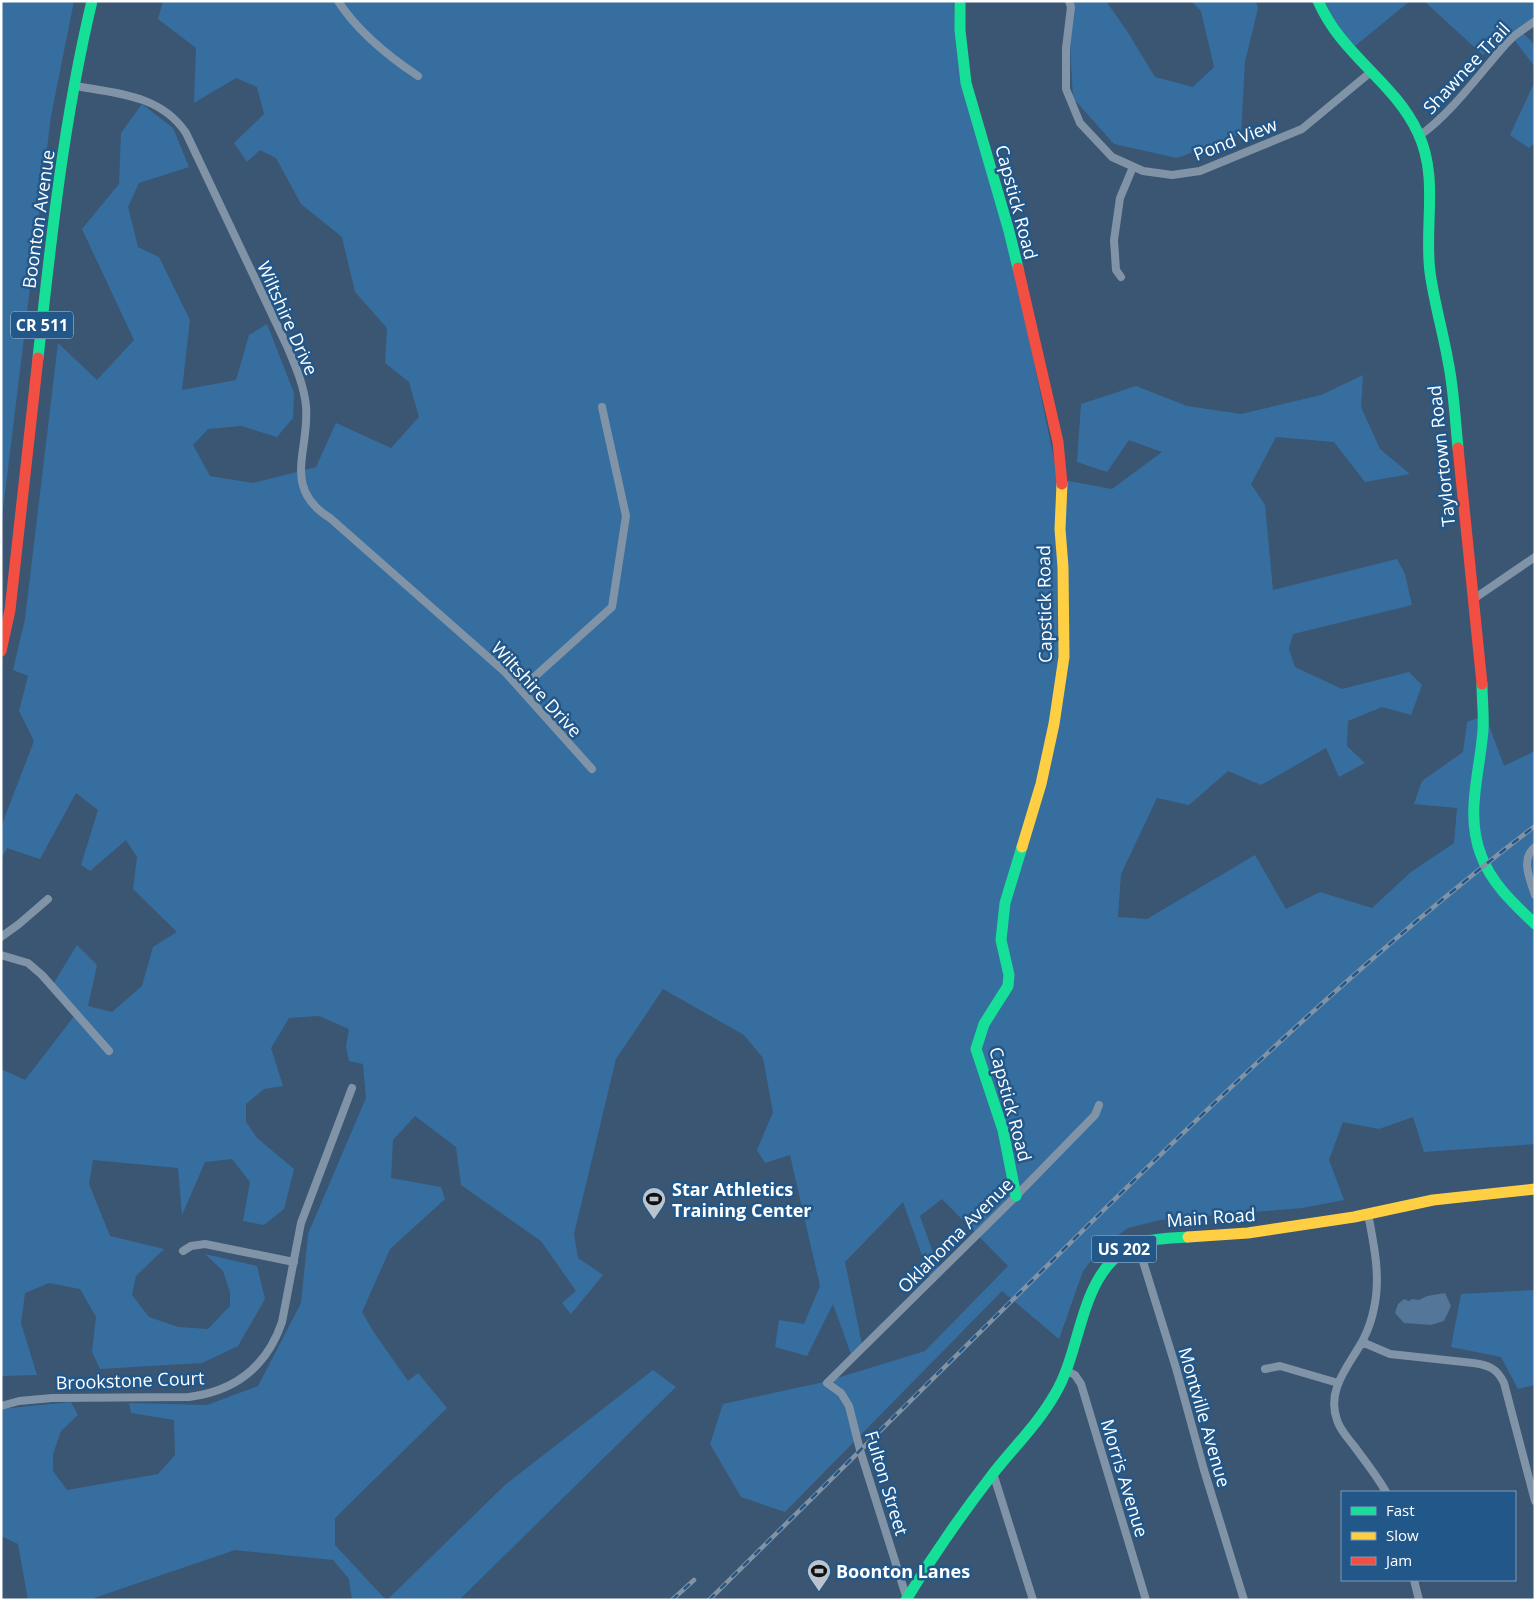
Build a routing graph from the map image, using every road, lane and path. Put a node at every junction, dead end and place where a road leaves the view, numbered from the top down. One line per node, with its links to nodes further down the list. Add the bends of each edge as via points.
1 (92, 1): 9 (street, Boonton Avenue / CR 511)
2 (338, 1): 8 (street, via 354,24)
3 (960, 1): 29 (street, Capstick Road, via 966,83 1009,231 1056,435 1062,488 1064,657 1054,724 1005,903 1000,940 1009,975 1008,986 984,1024 976,1048 1003,1130)
4 (1069, 1): 11 (street, Pond View, via 1066,89 1080,123 1112,157)
5 (1318, 1): 7 (street, Taylortown Road, via 1337,35)
6 (1535, 21): 10 (street, Shawnee Trail, via 1505,44 1444,115)
7 (1372, 71): 10 (street, Taylortown Road, via 1399,100); 11 (street, Pond View, via 1302,129 1200,171 1172,175)
8 (418, 76)
9 (75, 86): 16 (street, Boonton Avenue / CR 511, via 44,302 10,610); 17 (street, Wiltshire Drive, via 142,98 180,124 297,370 306,406 300,475 309,500)
10 (1419, 136): 15 (street, Taylortown Road, via 1430,175 1430,272 1450,364)
11 (1133, 167): 12 (street, via 1120,198 1114,240 1116,270)
12 (1121, 277)
13 (602, 407): 17 (street, via 626,516 612,607)
14 (1535, 557): 15 (street)
15 (1475, 598): 22 (street, Taylortown Road, via 1483,713 1473,808 1474,831 1480,856 1493,878)
16 (1, 651)
17 (521, 689): 18 (street, Wiltshire Drive)
18 (592, 769)
19 (1535, 847): 20 (street, via 1528,853 1526,861)
20 (1535, 894)
21 (48, 899): 23 (street)
22 (1535, 924)
23 (1, 937)
24 (1, 955): 25 (street, via 28,963 42,975)
25 (109, 1051)
26 (352, 1088): 33 (street, Brookstone Court, via 302,1223)
27 (1099, 1105): 29 (street, Oklahoma Avenue, via 1095,1115)
28 (1535, 1189): 30 (street, Main Road / US 202, via 1433,1200)
29 (1016, 1196): 37 (street, Oklahoma Avenue)
30 (1368, 1214): 31 (street, Main Road / US 202, via 1248,1233); 34 (street, via 1376,1254 1377,1291)
31 (1137, 1242): 36 (street, Main Road / US 202, via 1115,1256 1096,1284); 47 (street, Montville Avenue)
32 (183, 1251): 33 (street, via 205,1244)
33 (294, 1262): 39 (street, Brookstone Court, via 282,1322 271,1348 244,1377 225,1388 189,1397 52,1398)
34 (1362, 1342): 38 (street); 42 (street, via 1390,1354 1473,1363 1495,1370 1504,1383)
35 (1265, 1369): 38 (street, via 1280,1366)
36 (1067, 1371): 40 (street, Main Road / US 202, via 1052,1400); 46 (street, Morris Avenue, via 1075,1375 1081,1384)
37 (827, 1383): 44 (street, Fulton Street, via 841,1393 849,1406)
38 (1338, 1383): 41 (street, via 1334,1405 1339,1425)
39 (1, 1406)
40 (994, 1473): 44 (street, Main Road / US 202, via 937,1550); 45 (street)
41 (1385, 1491)
42 (1535, 1500)
43 (1414, 1581): 48 (street)
44 (907, 1599)
45 (1033, 1600)
46 (1146, 1600)
47 (1244, 1600)
48 (1420, 1600)

